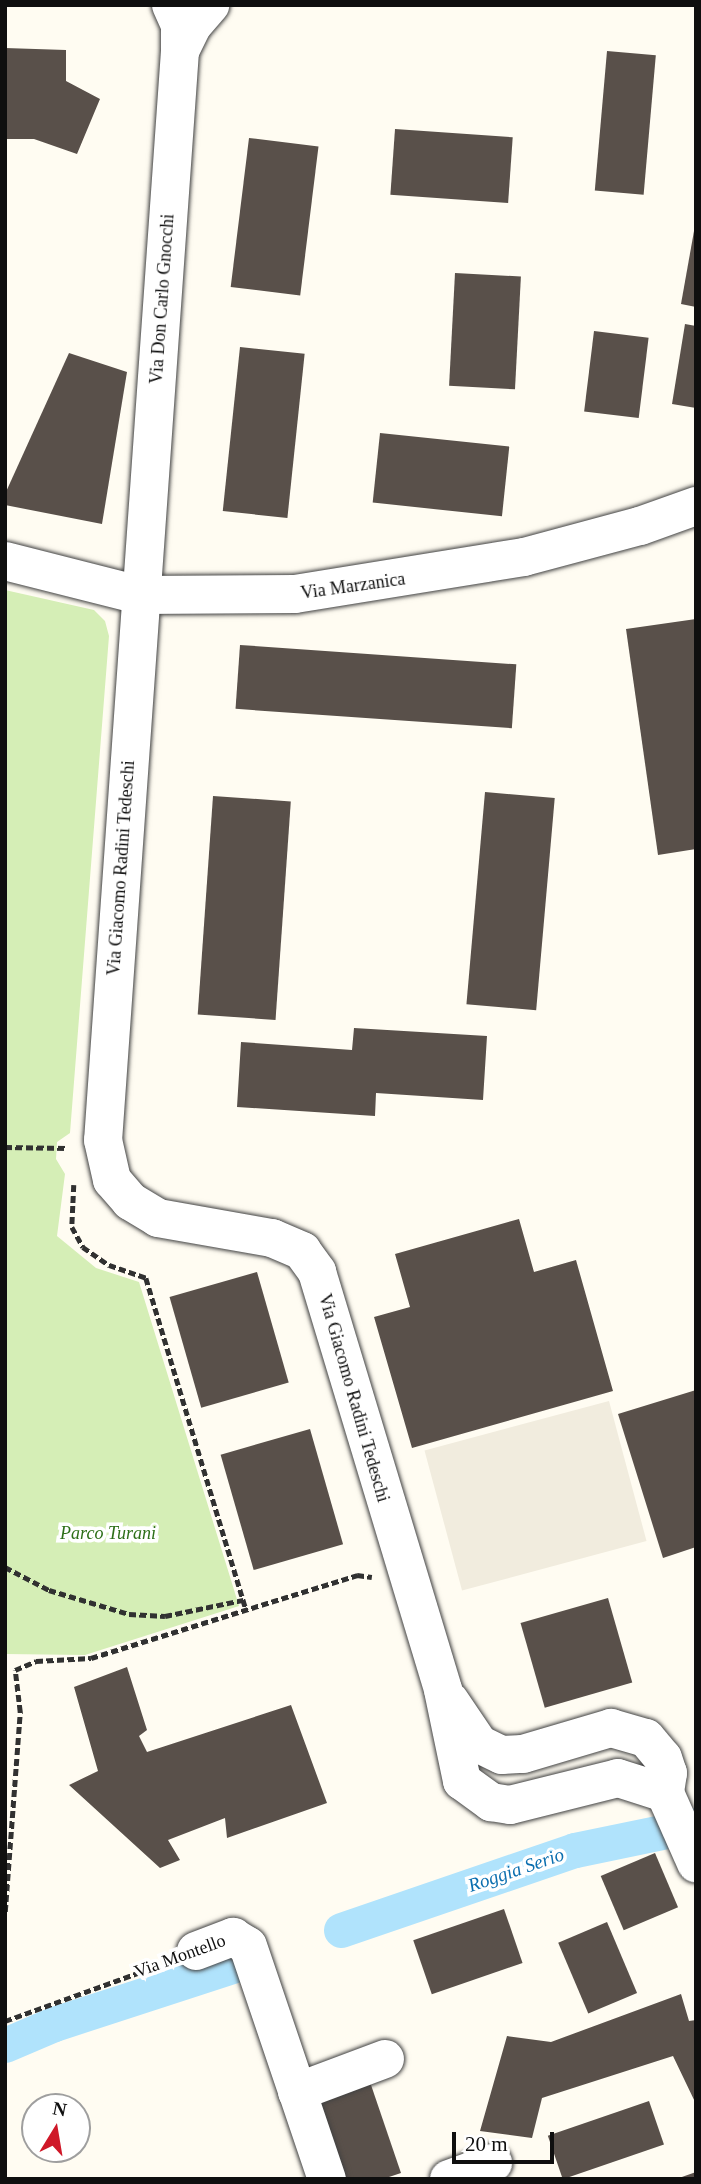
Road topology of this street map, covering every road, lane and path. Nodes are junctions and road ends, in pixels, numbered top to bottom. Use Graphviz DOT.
graph roads {
  1 [pos="171,5"];
  2 [pos="210,5"];
  3 [pos="180,51"];
  4 [pos="696,506"];
  5 [pos="5,561"];
  6 [pos="139,595"];
  7 [pos="103,1140"];
  8 [pos="5,1147"];
  9 [pos="75,1174"];
  10 [pos="5,1567"];
  11 [pos="378,1577"];
  12 [pos="243,1600"];
  13 [pos="246,1610"];
  14 [pos="443,1690"];
  15 [pos="671,1806"];
  16 [pos="696,1863"];
  17 [pos="5,1912"];
  18 [pos="196,1951"];
  19 [pos="5,2021"];
  20 [pos="385,2059"];
  21 [pos="297,2092"];
  22 [pos="493,2163"];
  23 [pos="327,2179"];
  24 [pos="449,2179"];
  1 -- 3 [label="street, Via Don Carlo Gnocchi"];
  2 -- 3 [label="street"];
  3 -- 6 [label="street, Via Don Carlo Gnocchi"];
  4 -- 6 [label="street, Via Marzanica"];
  5 -- 6 [label="street, Via Marzanica"];
  6 -- 7 [label="street, Via Giacomo Radini Tedeschi"];
  7 -- 8 [label="path"];
  7 -- 14 [label="street, Via Giacomo Radini Tedeschi"];
  9 -- 12 [label="path"];
  10 -- 12 [label="path"];
  11 -- 13 [label="path"];
  12 -- 13 [label="path"];
  13 -- 17 [label="path"];
  14 -- 15 [label="street, Via Giacomo Radini Tedeschi"];
  14 -- 15 [label="street, Via Giacomo Radini Tedeschi"];
  15 -- 16 [label="street"];
  18 -- 19 [label="path, Via Montello"];
  18 -- 21 [label="street, Via Montello"];
  20 -- 21 [label="street"];
  21 -- 23 [label="street, Via Montello"];
  22 -- 24 [label="street"];
}
